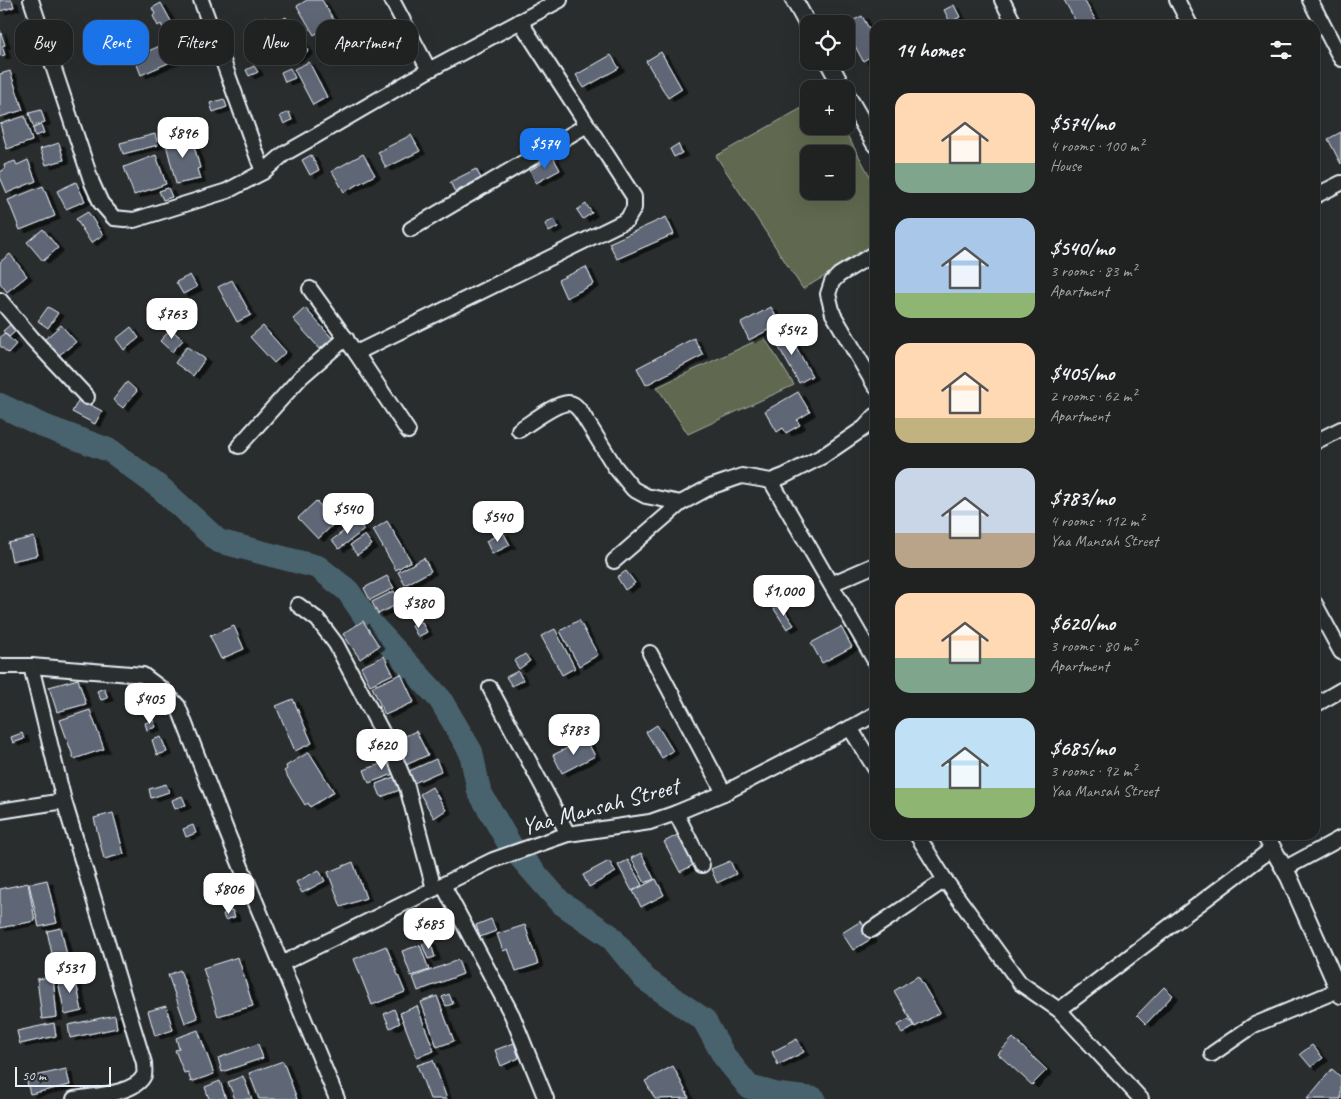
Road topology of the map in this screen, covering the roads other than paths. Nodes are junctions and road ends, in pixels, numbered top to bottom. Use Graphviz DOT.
graph roads {
  1 [pos="32,0"];
  2 [pos="201,0"];
  3 [pos="392,0"];
  4 [pos="560,0"];
  5 [pos="794,0"];
  6 [pos="1002,0"];
  7 [pos="1177,0"];
  8 [pos="1310,0"];
  9 [pos="802,15"];
  10 [pos="1012,20"];
  11 [pos="1187,20"];
  12 [pos="520,21"];
  13 [pos="1341,59"];
  14 [pos="429,70"];
  15 [pos="855,110"];
  16 [pos="587,125"];
  17 [pos="870,135"];
  18 [pos="262,172"];
  19 [pos="1341,183"];
  20 [pos="1320,194"];
  21 [pos="411,229"];
  22 [pos="870,256"];
  23 [pos="310,289"];
  24 [pos="0,300"];
  25 [pos="346,338"];
  26 [pos="356,354"];
  27 [pos="870,377"];
  28 [pos="87,396"];
  29 [pos="870,421"];
  30 [pos="1341,429"];
  31 [pos="520,430"];
  32 [pos="408,431"];
  33 [pos="1320,440"];
  34 [pos="239,446"];
  35 [pos="771,481"];
  36 [pos="681,503"];
  37 [pos="614,561"];
  38 [pos="870,567"];
  39 [pos="831,584"];
  40 [pos="298,605"];
  41 [pos="1320,613"];
  42 [pos="870,652"];
  43 [pos="1341,652"];
  44 [pos="650,653"];
  45 [pos="0,666"];
  46 [pos="31,666"];
  47 [pos="490,688"];
  48 [pos="1341,690"];
  49 [pos="1320,702"];
  50 [pos="870,717"];
  51 [pos="850,728"];
  52 [pos="870,760"];
  53 [pos="724,793"];
  54 [pos="64,802"];
  55 [pos="0,811"];
  56 [pos="676,813"];
  57 [pos="568,834"];
  58 [pos="1341,838"];
  59 [pos="920,840"];
  60 [pos="1269,841"];
  61 [pos="702,865"];
  62 [pos="1284,869"];
  63 [pos="945,880"];
  64 [pos="439,887"];
  65 [pos="871,930"];
  66 [pos="281,964"];
  67 [pos="1340,991"];
  68 [pos="1059,1010"];
  69 [pos="1212,1054"];
  70 [pos="74,1099"];
  71 [pos="336,1099"];
  72 [pos="546,1099"];
  73 [pos="1141,1099"];
  1 -- 18 [label="street"];
  2 -- 18 [label="street"];
  3 -- 14 [label="street"];
  4 -- 12 [label="street"];
  5 -- 9 [label="street"];
  6 -- 10 [label="street"];
  7 -- 11 [label="street"];
  8 -- 13 [label="street"];
  12 -- 14 [label="street"];
  12 -- 16 [label="street"];
  14 -- 18 [label="street"];
  15 -- 17 [label="street"];
  16 -- 21 [label="street"];
  16 -- 26 [label="street"];
  19 -- 20 [label="street"];
  22 -- 27 [label="street"];
  23 -- 25 [label="street"];
  24 -- 28 [label="street"];
  25 -- 26 [label="street"];
  25 -- 34 [label="street"];
  26 -- 32 [label="street"];
  29 -- 35 [label="street"];
  30 -- 33 [label="street"];
  31 -- 36 [label="street"];
  35 -- 36 [label="street"];
  35 -- 39 [label="street"];
  36 -- 37 [label="street"];
  38 -- 39 [label="street"];
  39 -- 42 [label="street"];
  40 -- 64 [label="street"];
  41 -- 43 [label="street"];
  44 -- 53 [label="street"];
  45 -- 46 [label="street"];
  46 -- 54 [label="street"];
  46 -- 66 [label="street"];
  47 -- 57 [label="street"];
  48 -- 49 [label="street"];
  50 -- 51 [label="street, Yaa Mansah Street"];
  51 -- 52 [label="street"];
  51 -- 53 [label="street, Yaa Mansah Street"];
  53 -- 56 [label="street, Yaa Mansah Street"];
  54 -- 55 [label="street"];
  54 -- 70 [label="street"];
  56 -- 57 [label="street, Yaa Mansah Street"];
  56 -- 61 [label="street"];
  57 -- 64 [label="street, Yaa Mansah Street"];
  58 -- 62 [label="street"];
  59 -- 63 [label="street"];
  60 -- 62 [label="street"];
  60 -- 68 [label="street"];
  62 -- 67 [label="street"];
  63 -- 65 [label="street"];
  63 -- 68 [label="street"];
  64 -- 66 [label="street, Yaa Mansah Street"];
  64 -- 72 [label="street"];
  66 -- 71 [label="street"];
  67 -- 69 [label="street"];
  68 -- 73 [label="street"];
}
